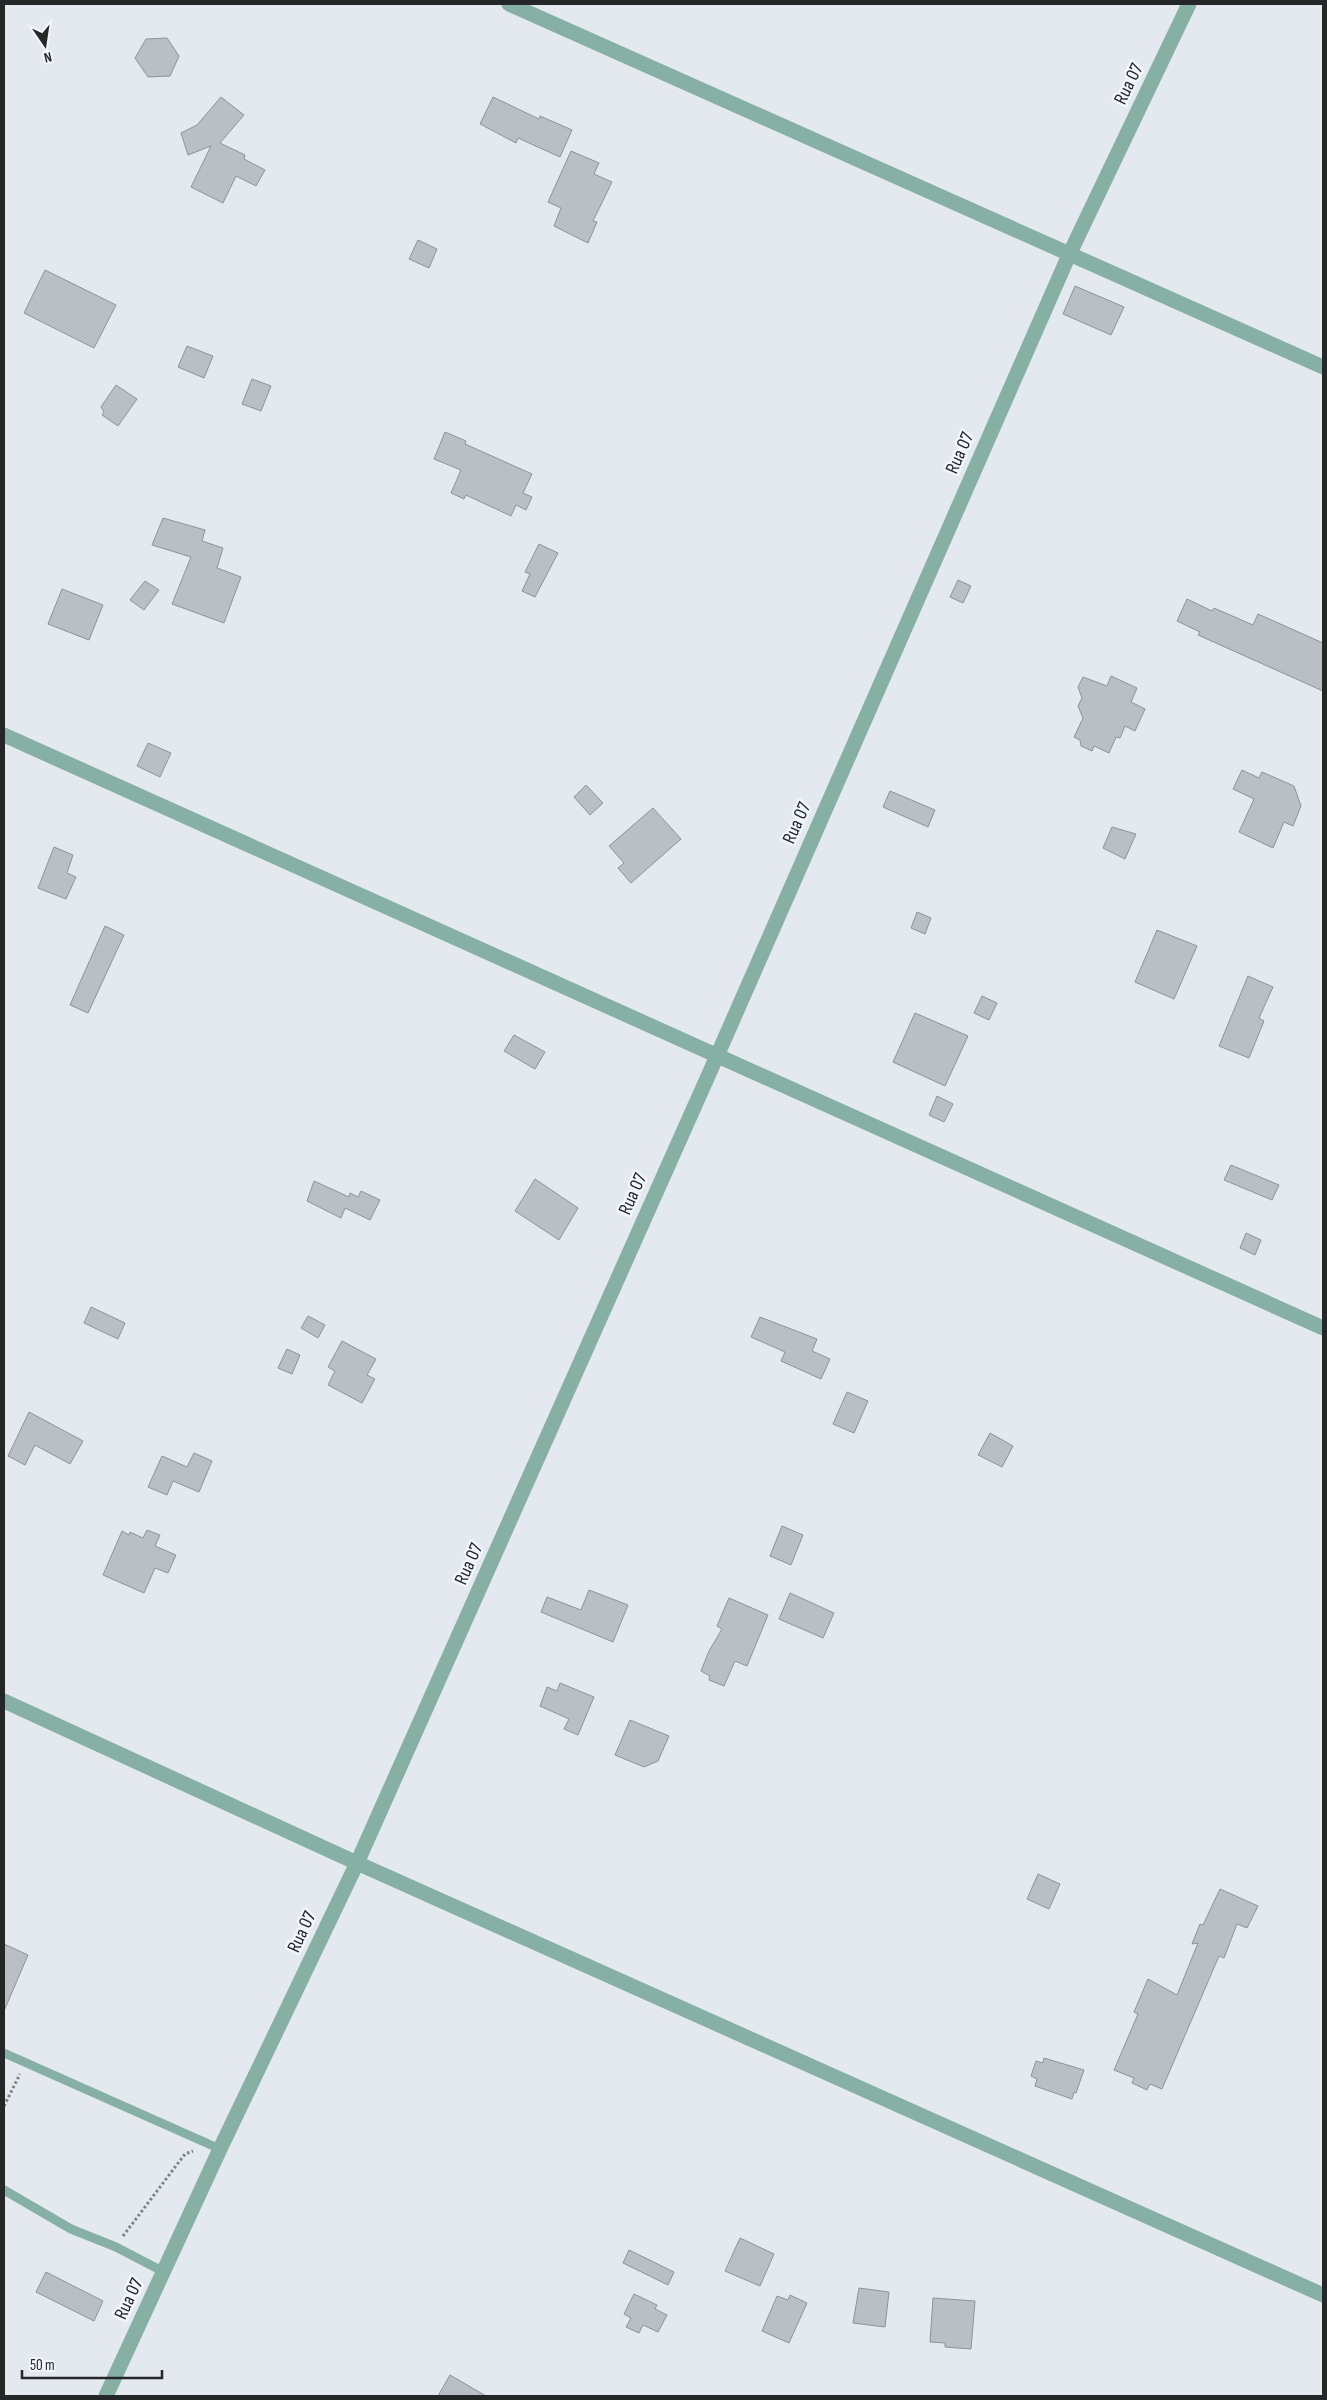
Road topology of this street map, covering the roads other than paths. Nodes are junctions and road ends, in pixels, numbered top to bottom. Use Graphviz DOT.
graph roads {
  1 [pos="510,4"];
  2 [pos="1189,4"];
  3 [pos="1069,255"];
  4 [pos="1323,367"];
  5 [pos="4,735"];
  6 [pos="717,1056"];
  7 [pos="1323,1328"];
  8 [pos="4,1701"];
  9 [pos="357,1863"];
  10 [pos="4,2053"];
  11 [pos="219,2152"];
  12 [pos="4,2190"];
  13 [pos="164,2272"];
  14 [pos="1323,2295"];
  15 [pos="106,2396"];
  1 -- 3 [label="street"];
  2 -- 3 [label="street, Rua 07"];
  3 -- 4 [label="street"];
  3 -- 6 [label="street, Rua 07"];
  5 -- 6 [label="street"];
  6 -- 7 [label="street"];
  6 -- 9 [label="street, Rua 07"];
  8 -- 9 [label="street"];
  9 -- 11 [label="street, Rua 07"];
  9 -- 14 [label="street"];
  10 -- 11 [label="lane"];
  11 -- 13 [label="street, Rua 07"];
  12 -- 13 [label="lane"];
  13 -- 15 [label="street, Rua 07"];
}
